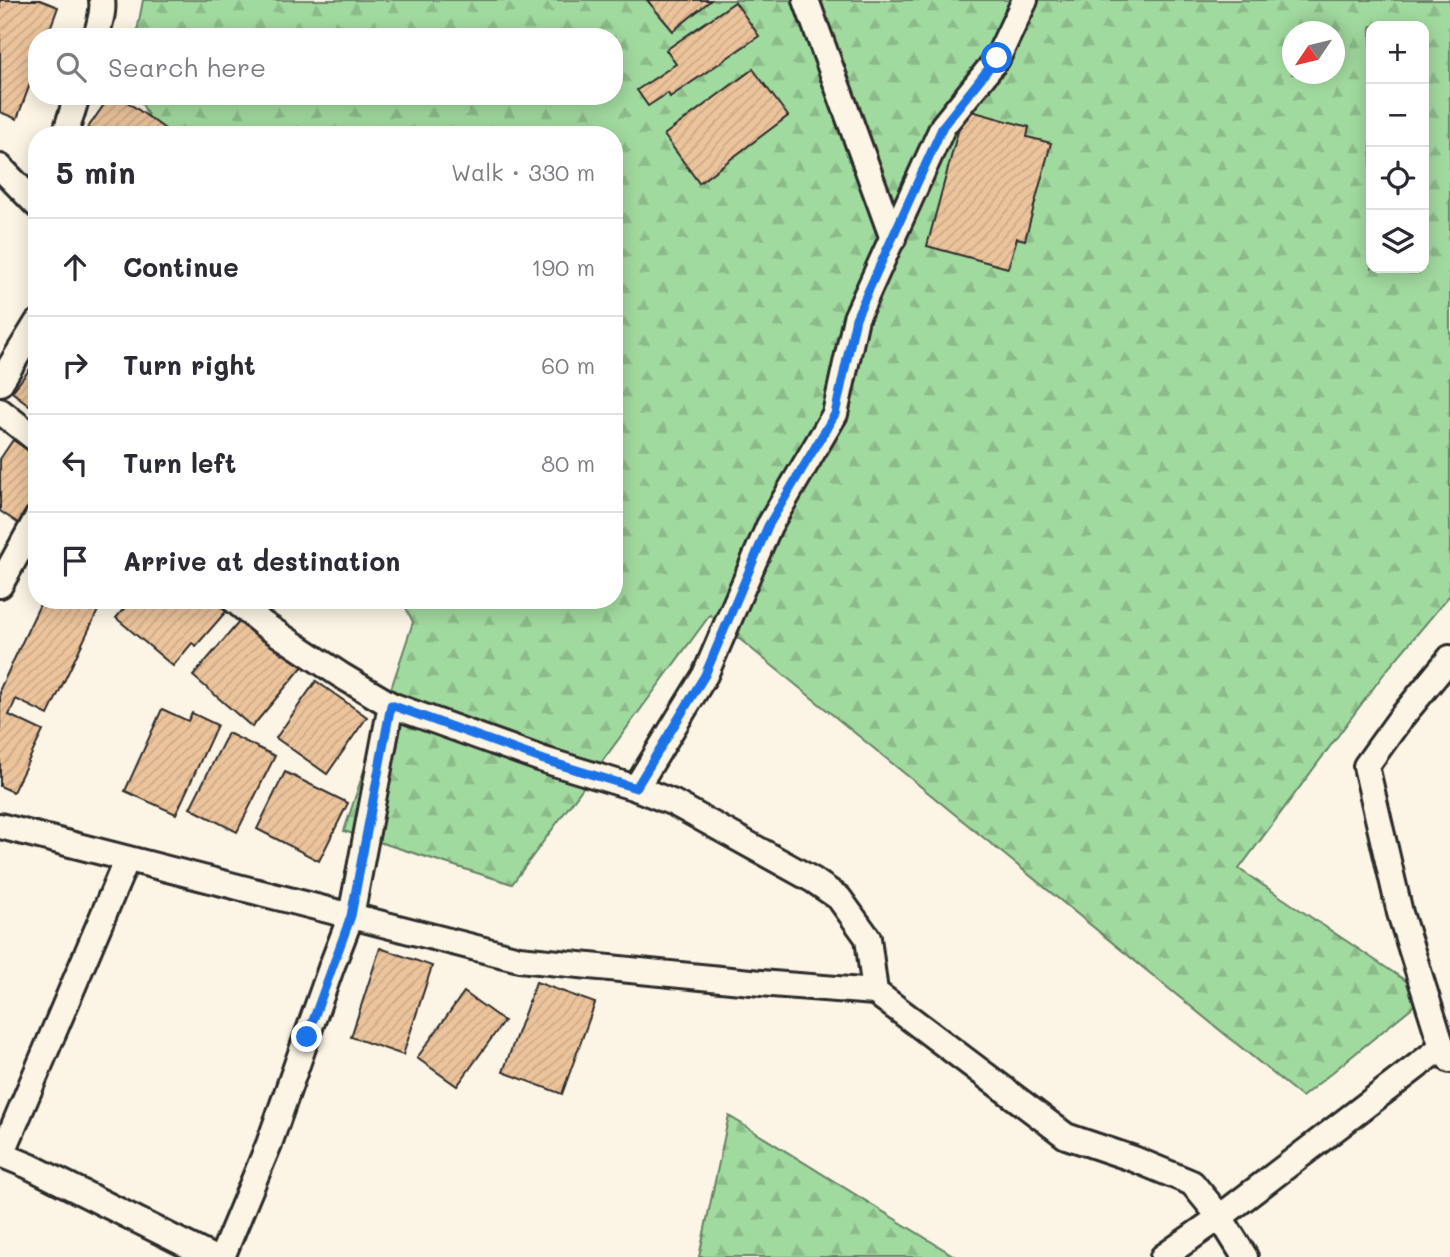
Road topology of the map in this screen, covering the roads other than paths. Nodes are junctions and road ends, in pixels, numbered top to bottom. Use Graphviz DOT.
graph roads {
  1 [pos="102,0"];
  2 [pos="806,0"];
  3 [pos="1025,0"];
  4 [pos="98,28"];
  5 [pos="74,105"];
  6 [pos="68,126"];
  7 [pos="0,167"];
  8 [pos="28,196"];
  9 [pos="893,239"];
  10 [pos="28,338"];
  11 [pos="0,383"];
  12 [pos="0,411"];
  13 [pos="28,433"];
  14 [pos="28,534"];
  15 [pos="0,585"];
  16 [pos="245,609"];
  17 [pos="1450,658"];
  18 [pos="391,705"];
  19 [pos="636,788"];
  20 [pos="0,826"];
  21 [pos="127,859"];
  22 [pos="351,916"];
  23 [pos="875,992"];
  24 [pos="1446,1053"];
  25 [pos="1,1154"];
  26 [pos="1220,1217"];
  27 [pos="211,1257"];
  28 [pos="222,1257"];
  29 [pos="1163,1257"];
  30 [pos="1245,1257"];
  1 -- 4 [label="street"];
  2 -- 9 [label="street"];
  3 -- 9 [label="street"];
  5 -- 6 [label="street"];
  7 -- 8 [label="street"];
  9 -- 19 [label="street"];
  10 -- 11 [label="street"];
  12 -- 13 [label="street"];
  14 -- 15 [label="street"];
  16 -- 18 [label="street"];
  17 -- 24 [label="street"];
  18 -- 19 [label="street"];
  18 -- 22 [label="street"];
  19 -- 23 [label="street"];
  20 -- 21 [label="street"];
  21 -- 22 [label="street"];
  21 -- 25 [label="street"];
  22 -- 23 [label="street"];
  22 -- 28 [label="street"];
  23 -- 26 [label="street"];
  24 -- 26 [label="street"];
  25 -- 27 [label="street"];
  26 -- 29 [label="street"];
  26 -- 30 [label="street"];
}
